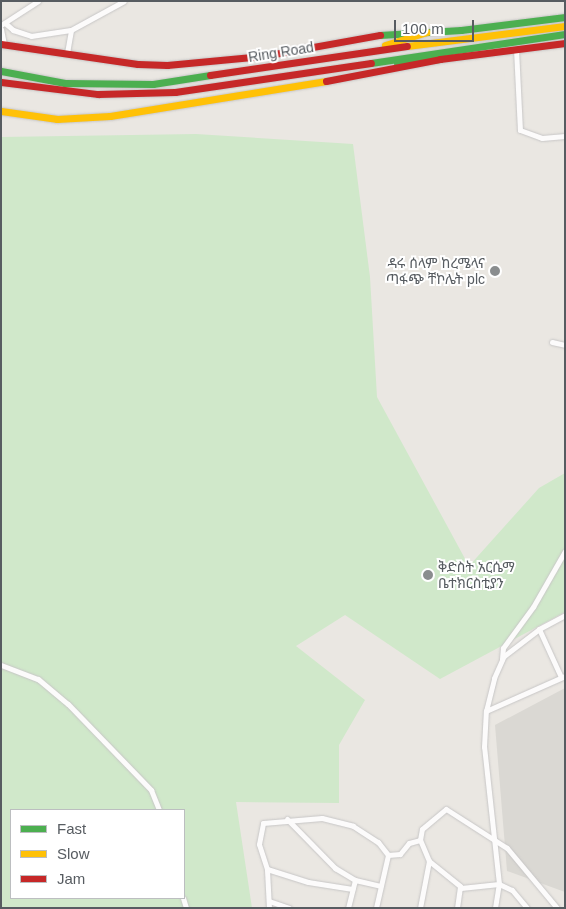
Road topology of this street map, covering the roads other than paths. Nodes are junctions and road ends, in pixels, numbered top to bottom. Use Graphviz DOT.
graph roads {
  1 [pos="38,1"];
  2 [pos="122,2"];
  3 [pos="565,17"];
  4 [pos="3,24"];
  5 [pos="565,26"];
  6 [pos="1,30"];
  7 [pos="71,30"];
  8 [pos="427,32"];
  9 [pos="565,34"];
  10 [pos="565,43"];
  11 [pos="3,44"];
  12 [pos="516,49"];
  13 [pos="368,51"];
  14 [pos="67,53"];
  15 [pos="440,59"];
  16 [pos="367,61"];
  17 [pos="1,70"];
  18 [pos="1,82"];
  19 [pos="1,111"];
  20 [pos="565,136"];
  21 [pos="552,342"];
  22 [pos="565,345"];
  23 [pos="565,551"];
  24 [pos="565,615"];
  25 [pos="539,629"];
  26 [pos="502,659"];
  27 [pos="1,665"];
  28 [pos="563,677"];
  29 [pos="486,711"];
  30 [pos="159,809"];
  31 [pos="287,819"];
  32 [pos="420,840"];
  33 [pos="494,841"];
  34 [pos="388,854"];
  35 [pos="429,861"];
  36 [pos="267,869"];
  37 [pos="355,880"];
  38 [pos="499,884"];
  39 [pos="380,886"];
  40 [pos="461,888"];
  41 [pos="352,890"];
  42 [pos="269,905"];
  43 [pos="289,908"];
  44 [pos="348,908"];
  45 [pos="376,908"];
  46 [pos="420,908"];
  47 [pos="457,908"];
  48 [pos="495,908"];
  49 [pos="527,908"];
  50 [pos="557,908"];
  1 -- 4 [label="street"];
  2 -- 7 [label="street"];
  3 -- 8 [label="main road"];
  4 -- 7 [label="street"];
  5 -- 13 [label="main road, Ring Road"];
  6 -- 11 [label="street"];
  7 -- 14 [label="street"];
  8 -- 13 [label="main road"];
  8 -- 14 [label="main road"];
  9 -- 16 [label="main road, Ring Road"];
  10 -- 12 [label="main road"];
  11 -- 14 [label="main road"];
  12 -- 15 [label="main road"];
  12 -- 20 [label="street"];
  13 -- 17 [label="main road, Ring Road"];
  15 -- 16 [label="main road"];
  15 -- 19 [label="main road"];
  16 -- 18 [label="main road, Ring Road"];
  21 -- 22 [label="street"];
  23 -- 26 [label="street"];
  24 -- 25 [label="street"];
  25 -- 26 [label="street"];
  25 -- 28 [label="street"];
  26 -- 29 [label="street"];
  27 -- 30 [label="street"];
  28 -- 29 [label="street"];
  29 -- 33 [label="street"];
  31 -- 34 [label="street"];
  31 -- 36 [label="street"];
  31 -- 37 [label="street"];
  32 -- 33 [label="street"];
  32 -- 34 [label="street"];
  32 -- 35 [label="street"];
  33 -- 38 [label="street"];
  33 -- 50 [label="street"];
  34 -- 39 [label="street"];
  35 -- 40 [label="street"];
  35 -- 46 [label="street"];
  36 -- 41 [label="street"];
  36 -- 42 [label="street"];
  37 -- 39 [label="street"];
  37 -- 41 [label="street"];
  38 -- 40 [label="street"];
  38 -- 48 [label="street"];
  38 -- 49 [label="street"];
  39 -- 45 [label="street"];
  40 -- 47 [label="street"];
  41 -- 44 [label="street"];
  42 -- 43 [label="street"];
}
